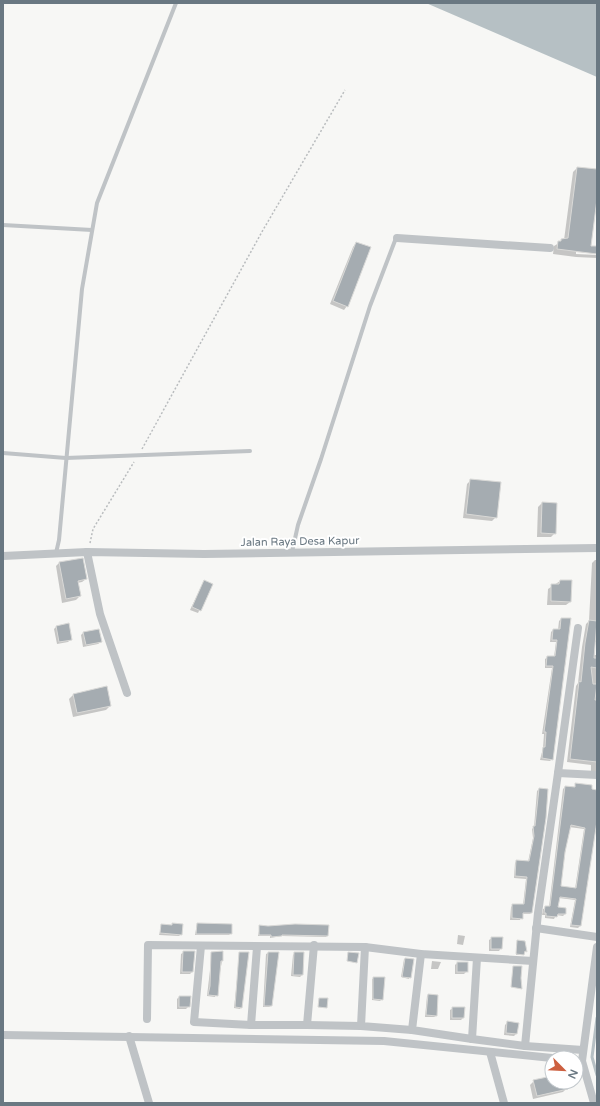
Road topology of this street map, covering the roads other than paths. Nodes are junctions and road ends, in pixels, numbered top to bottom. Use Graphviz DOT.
graph roads {
  1 [pos="176,3"];
  2 [pos="3,225"];
  3 [pos="92,230"];
  4 [pos="396,238"];
  5 [pos="550,248"];
  6 [pos="250,451"];
  7 [pos="3,453"];
  8 [pos="66,458"];
  9 [pos="597,548"];
  10 [pos="87,552"];
  11 [pos="292,552"];
  12 [pos="56,553"];
  13 [pos="3,556"];
  14 [pos="578,628"];
  15 [pos="127,693"];
  16 [pos="558,773"];
  17 [pos="597,775"];
  18 [pos="536,928"];
  19 [pos="597,937"];
  20 [pos="314,945"];
  21 [pos="200,946"];
  22 [pos="597,946"];
  23 [pos="257,947"];
  24 [pos="365,947"];
  25 [pos="421,954"];
  26 [pos="477,958"];
  27 [pos="533,961"];
  28 [pos="147,1019"];
  29 [pos="251,1025"];
  30 [pos="307,1026"];
  31 [pos="361,1026"];
  32 [pos="412,1030"];
  33 [pos="3,1035"];
  34 [pos="130,1036"];
  35 [pos="472,1039"];
  36 [pos="524,1046"];
  37 [pos="583,1050"];
  38 [pos="490,1052"];
  39 [pos="544,1057"];
  40 [pos="584,1075"];
  41 [pos="149,1103"];
  42 [pos="504,1103"];
  43 [pos="594,1103"];
  1 -- 3 [label="lane"];
  2 -- 3 [label="lane"];
  3 -- 8 [label="lane"];
  4 -- 5 [label="street"];
  4 -- 11 [label="lane"];
  6 -- 8 [label="lane"];
  7 -- 8 [label="lane"];
  8 -- 12 [label="lane"];
  9 -- 11 [label="street, Jalan Raya Desa Kapur"];
  10 -- 11 [label="street, Jalan Raya Desa Kapur"];
  10 -- 12 [label="street, Jalan Raya Desa Kapur"];
  10 -- 15 [label="street"];
  12 -- 13 [label="street, Jalan Raya Desa Kapur"];
  14 -- 16 [label="street"];
  16 -- 17 [label="street"];
  16 -- 18 [label="street"];
  18 -- 19 [label="street"];
  18 -- 27 [label="street"];
  20 -- 23 [label="street"];
  20 -- 24 [label="street"];
  20 -- 30 [label="street"];
  21 -- 23 [label="street"];
  21 -- 28 [label="street"];
  21 -- 29 [label="street"];
  22 -- 37 [label="street"];
  23 -- 29 [label="street"];
  24 -- 25 [label="street"];
  24 -- 31 [label="street"];
  25 -- 26 [label="street"];
  25 -- 32 [label="street"];
  26 -- 27 [label="street"];
  26 -- 35 [label="street"];
  27 -- 36 [label="street"];
  29 -- 30 [label="street"];
  30 -- 31 [label="street"];
  31 -- 32 [label="street"];
  32 -- 35 [label="street"];
  33 -- 34 [label="street"];
  34 -- 38 [label="street"];
  34 -- 41 [label="street"];
  35 -- 36 [label="street"];
  36 -- 37 [label="street"];
  38 -- 39 [label="street"];
  38 -- 42 [label="street"];
  40 -- 43 [label="street"];
}
